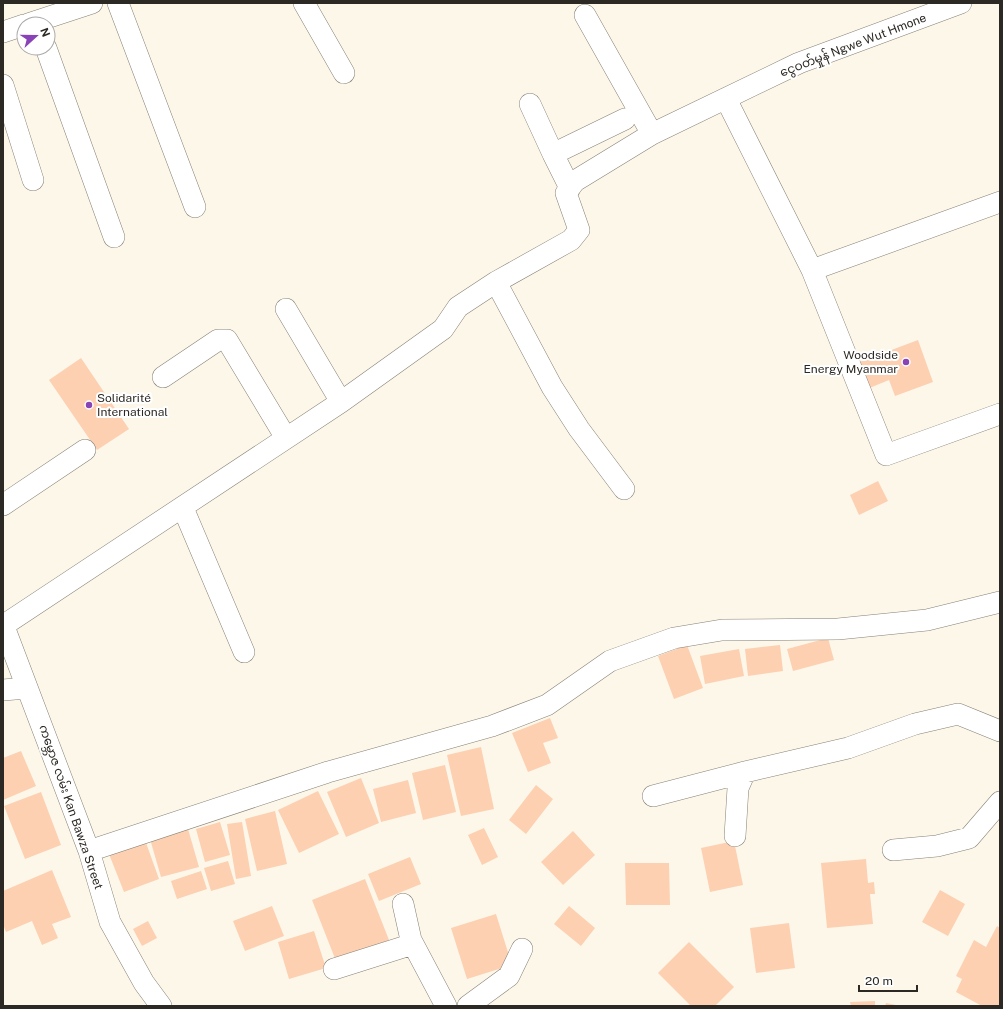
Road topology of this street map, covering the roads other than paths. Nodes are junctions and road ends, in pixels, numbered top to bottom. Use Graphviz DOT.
graph roads {
  1 [pos="92,3"];
  2 [pos="118,3"];
  3 [pos="304,3"];
  4 [pos="961,3"];
  5 [pos="585,15"];
  6 [pos="55,16"];
  7 [pos="16,28"];
  8 [pos="3,32"];
  9 [pos="49,56"];
  10 [pos="344,73"];
  11 [pos="3,85"];
  12 [pos="726,99"];
  13 [pos="530,104"];
  14 [pos="625,119"];
  15 [pos="652,134"];
  16 [pos="553,154"];
  17 [pos="33,180"];
  18 [pos="570,188"];
  19 [pos="1000,202"];
  20 [pos="195,207"];
  21 [pos="114,238"];
  22 [pos="812,270"];
  23 [pos="496,282"];
  24 [pos="286,309"];
  25 [pos="163,377"];
  26 [pos="341,402"];
  27 [pos="1000,414"];
  28 [pos="286,438"];
  29 [pos="85,450"];
  30 [pos="624,489"];
  31 [pos="3,505"];
  32 [pos="183,508"];
  33 [pos="1000,602"];
  34 [pos="3,624"];
  35 [pos="244,652"];
  36 [pos="27,688"];
  37 [pos="3,690"];
  38 [pos="1000,731"];
  39 [pos="745,772"];
  40 [pos="653,796"];
  41 [pos="1000,802"];
  42 [pos="736,836"];
  43 [pos="893,850"];
  44 [pos="89,851"];
  45 [pos="403,904"];
  46 [pos="413,944"];
  47 [pos="522,949"];
  48 [pos="334,969"];
  49 [pos="161,1006"];
  50 [pos="446,1006"];
  51 [pos="468,1006"];
  1 -- 6 [label="street"];
  2 -- 20 [label="street"];
  3 -- 10 [label="street"];
  4 -- 12 [label="street, ငွေဝတ်မှုန် Ngwe Wut Hmone"];
  5 -- 15 [label="street"];
  7 -- 8 [label="street"];
  9 -- 21 [label="street"];
  11 -- 17 [label="street"];
  12 -- 15 [label="street, ငွေဝတ်မှုန် Ngwe Wut Hmone"];
  12 -- 22 [label="street"];
  13 -- 16 [label="street"];
  14 -- 16 [label="street"];
  15 -- 18 [label="street, ငွေဝတ်မှုန် Ngwe Wut Hmone"];
  16 -- 18 [label="street"];
  18 -- 23 [label="street"];
  19 -- 22 [label="street"];
  22 -- 27 [label="street"];
  23 -- 26 [label="street"];
  23 -- 30 [label="street"];
  24 -- 26 [label="street"];
  25 -- 28 [label="street"];
  26 -- 28 [label="street"];
  28 -- 32 [label="street"];
  29 -- 31 [label="street"];
  32 -- 34 [label="street"];
  32 -- 35 [label="street"];
  33 -- 44 [label="street"];
  34 -- 36 [label="street, ကမ္ဘောဇ လမ်း Kan Bawza Street"];
  36 -- 37 [label="street"];
  36 -- 44 [label="street, ကမ္ဘောဇ လမ်း Kan Bawza Street"];
  38 -- 39 [label="street"];
  39 -- 40 [label="street"];
  39 -- 42 [label="street"];
  41 -- 43 [label="street"];
  44 -- 49 [label="street, ကမ္ဘောဇ လမ်း Kan Bawza Street"];
  45 -- 46 [label="street"];
  46 -- 48 [label="street"];
  46 -- 50 [label="street"];
  47 -- 51 [label="street"];
}
